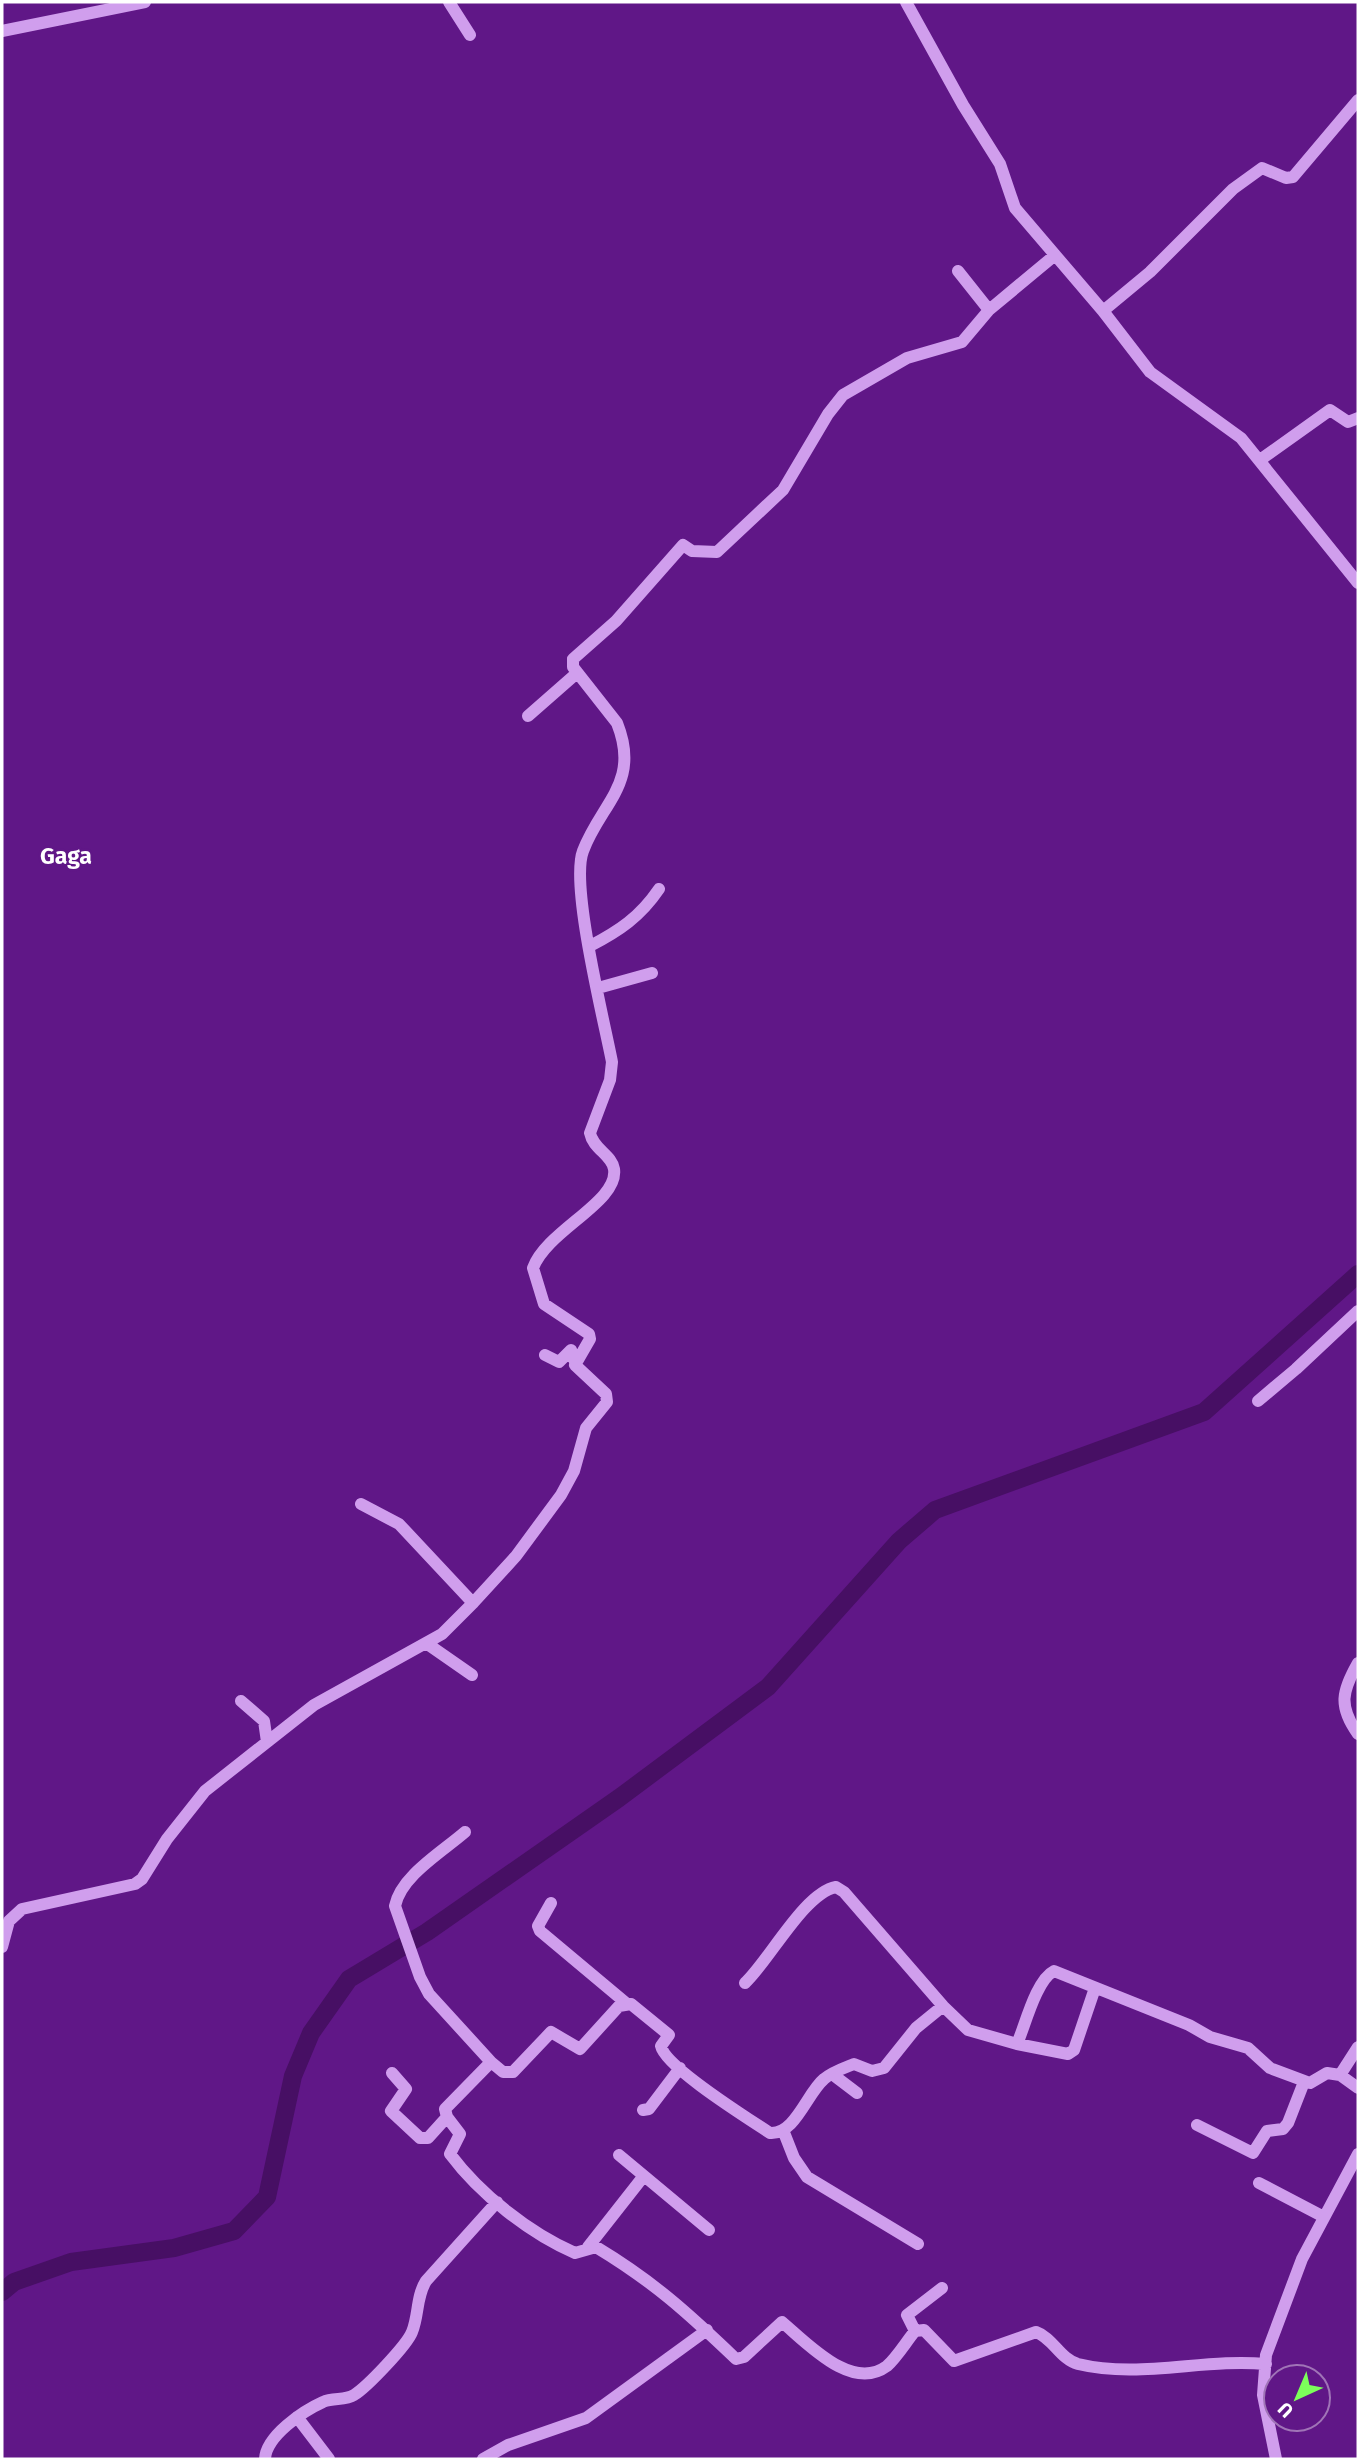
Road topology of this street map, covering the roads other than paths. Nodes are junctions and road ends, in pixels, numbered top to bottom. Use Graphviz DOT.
graph roads {
  1 [pos="145,2"];
  2 [pos="449,2"];
  3 [pos="906,2"];
  4 [pos="2,31"];
  5 [pos="470,35"];
  6 [pos="1358,100"];
  7 [pos="1054,256"];
  8 [pos="958,271"];
  9 [pos="989,310"];
  10 [pos="1103,311"];
  11 [pos="1358,418"];
  12 [pos="1260,460"];
  13 [pos="1358,583"];
  14 [pos="577,673"];
  15 [pos="528,716"];
  16 [pos="659,889"];
  17 [pos="590,946"];
  18 [pos="652,973"];
  19 [pos="598,988"];
  20 [pos="1358,1311"];
  21 [pos="545,1355"];
  22 [pos="575,1362"];
  23 [pos="1258,1401"];
  24 [pos="360,1504"];
  25 [pos="473,1603"];
  26 [pos="426,1643"];
  27 [pos="1358,1663"];
  28 [pos="472,1675"];
  29 [pos="241,1701"];
  30 [pos="1358,1734"];
  31 [pos="267,1742"];
  32 [pos="465,1832"];
  33 [pos="551,1903"];
  34 [pos="2,1947"];
  35 [pos="746,1983"];
  36 [pos="1096,1988"];
  37 [pos="626,2003"];
  38 [pos="943,2006"];
  39 [pos="1017,2044"];
  40 [pos="1358,2047"];
  41 [pos="491,2062"];
  42 [pos="680,2068"];
  43 [pos="392,2073"];
  44 [pos="832,2074"];
  45 [pos="1340,2075"];
  46 [pos="1304,2082"];
  47 [pos="1358,2088"];
  48 [pos="857,2094"];
  49 [pos="643,2110"];
  50 [pos="447,2117"];
  51 [pos="1197,2125"];
  52 [pos="783,2130"];
  53 [pos="619,2154"];
  54 [pos="1358,2154"];
  55 [pos="643,2177"];
  56 [pos="1259,2183"];
  57 [pos="497,2202"];
  58 [pos="1324,2217"];
  59 [pos="709,2230"];
  60 [pos="918,2244"];
  61 [pos="589,2247"];
  62 [pos="942,2288"];
  63 [pos="707,2330"];
  64 [pos="915,2331"];
  65 [pos="1266,2363"];
  66 [pos="1262,2364"];
  67 [pos="297,2417"];
  68 [pos="1271,2433"];
  69 [pos="265,2459"];
  70 [pos="329,2459"];
  71 [pos="483,2459"];
  72 [pos="1276,2459"];
  1 -- 4 [label="street"];
  2 -- 5 [label="street"];
  3 -- 7 [label="street"];
  6 -- 10 [label="street"];
  7 -- 9 [label="street"];
  7 -- 10 [label="street"];
  8 -- 9 [label="street"];
  9 -- 14 [label="street"];
  10 -- 12 [label="street"];
  11 -- 12 [label="street"];
  12 -- 13 [label="street"];
  14 -- 15 [label="street"];
  14 -- 17 [label="street"];
  16 -- 17 [label="street"];
  17 -- 19 [label="street"];
  18 -- 19 [label="street"];
  19 -- 22 [label="street"];
  20 -- 23 [label="street"];
  21 -- 22 [label="street"];
  22 -- 25 [label="street"];
  24 -- 25 [label="street"];
  25 -- 26 [label="street"];
  26 -- 28 [label="street"];
  26 -- 31 [label="street"];
  27 -- 30 [label="street"];
  29 -- 31 [label="street"];
  31 -- 34 [label="street"];
  32 -- 41 [label="street"];
  33 -- 37 [label="street"];
  35 -- 38 [label="street"];
  36 -- 39 [label="street"];
  36 -- 39 [label="street"];
  36 -- 46 [label="street"];
  37 -- 41 [label="street"];
  37 -- 42 [label="street"];
  38 -- 39 [label="street"];
  38 -- 44 [label="street"];
  40 -- 45 [label="street"];
  41 -- 50 [label="street"];
  42 -- 49 [label="street"];
  42 -- 52 [label="street"];
  43 -- 50 [label="street"];
  44 -- 48 [label="street"];
  44 -- 52 [label="street"];
  45 -- 46 [label="street"];
  45 -- 47 [label="street"];
  46 -- 51 [label="street"];
  50 -- 57 [label="street"];
  52 -- 60 [label="street"];
  53 -- 55 [label="street"];
  54 -- 58 [label="street"];
  55 -- 59 [label="street"];
  55 -- 61 [label="street"];
  56 -- 58 [label="street"];
  57 -- 61 [label="street"];
  57 -- 67 [label="street"];
  58 -- 65 [label="street"];
  61 -- 63 [label="street"];
  62 -- 64 [label="street"];
  63 -- 64 [label="street"];
  63 -- 71 [label="street"];
  64 -- 66 [label="street"];
  67 -- 69 [label="street"];
  67 -- 70 [label="street"];
  68 -- 72 [label="street"];
}
